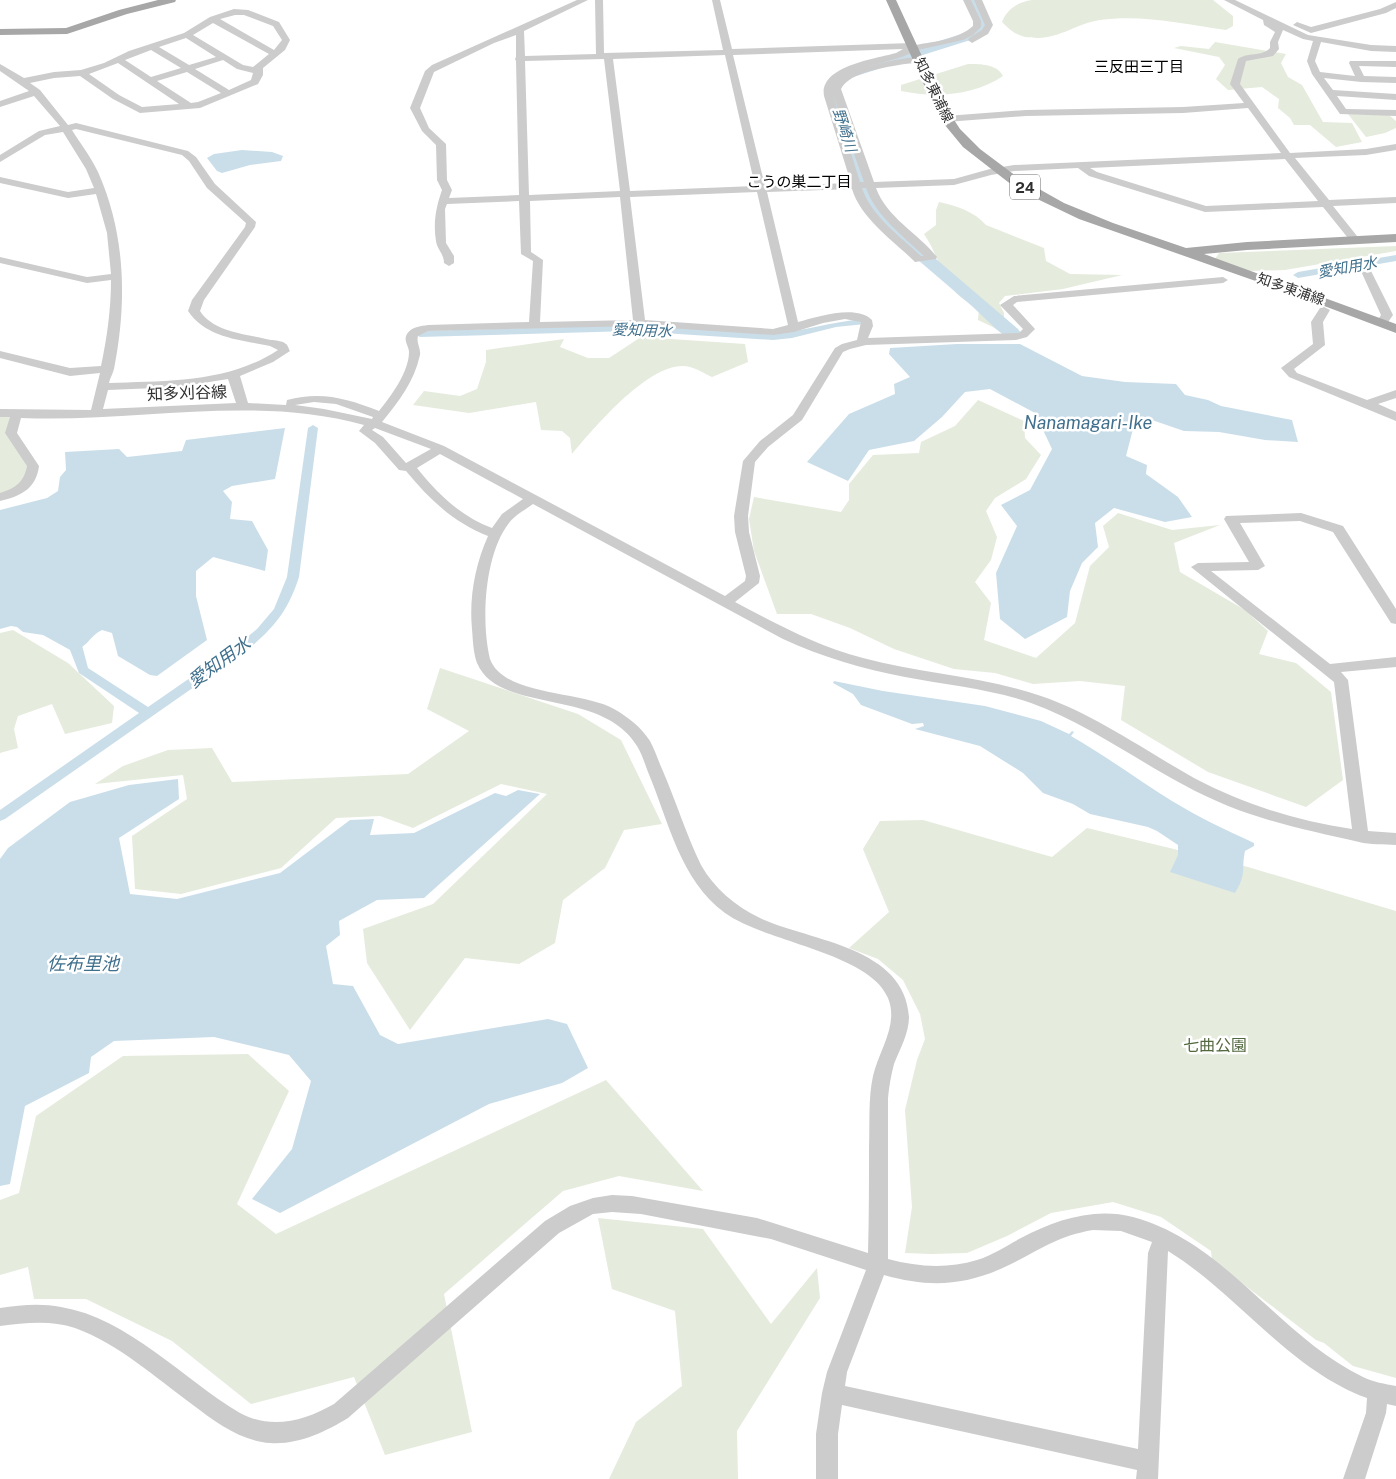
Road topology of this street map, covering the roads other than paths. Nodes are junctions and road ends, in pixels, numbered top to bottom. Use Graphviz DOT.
graph roads {
  1 [pos="171,0"];
  2 [pos="584,0"];
  3 [pos="599,0"];
  4 [pos="716,0"];
  5 [pos="891,0"];
  6 [pos="966,0"];
  7 [pos="977,0"];
  8 [pos="1228,0"];
  9 [pos="1237,0"];
  10 [pos="1396,5"];
  11 [pos="1246,8"];
  12 [pos="213,19"];
  13 [pos="1267,19"];
  14 [pos="520,31"];
  15 [pos="0,32"];
  16 [pos="187,35"];
  17 [pos="1318,39"];
  18 [pos="1396,39"];
  19 [pos="1358,46"];
  20 [pos="153,47"];
  21 [pos="1384,49"];
  22 [pos="1396,49"];
  23 [pos="728,52"];
  24 [pos="916,53"];
  25 [pos="274,54"];
  26 [pos="604,56"];
  27 [pos="224,57"];
  28 [pos="117,59"];
  29 [pos="519,59"];
  30 [pos="1354,63"];
  31 [pos="1396,64"];
  32 [pos="0,67"];
  33 [pos="188,69"];
  34 [pos="258,71"];
  35 [pos="82,73"];
  36 [pos="1317,74"];
  37 [pos="1361,79"];
  38 [pos="1396,80"];
  39 [pos="24,81"];
  40 [pos="148,81"];
  41 [pos="36,92"];
  42 [pos="1330,93"];
  43 [pos="228,94"];
  44 [pos="1396,97"];
  45 [pos="0,104"];
  46 [pos="1251,105"];
  47 [pos="189,106"];
  48 [pos="1396,113"];
  49 [pos="946,118"];
  50 [pos="65,128"];
  51 [pos="1396,147"];
  52 [pos="1287,156"];
  53 [pos="0,159"];
  54 [pos="1080,164"];
  55 [pos="999,170"];
  56 [pos="0,180"];
  57 [pos="861,185"];
  58 [pos="760,189"];
  59 [pos="100,190"];
  60 [pos="625,195"];
  61 [pos="524,198"];
  62 [pos="1396,200"];
  63 [pos="444,201"];
  64 [pos="1326,203"];
  65 [pos="1396,238"];
  66 [pos="1356,241"];
  67 [pos="1186,253"];
  68 [pos="0,260"];
  69 [pos="449,263"];
  70 [pos="1365,269"];
  71 [pos="118,276"];
  72 [pos="1222,280"];
  73 [pos="1324,310"];
  74 [pos="638,323"];
  75 [pos="1382,323"];
  76 [pos="534,326"];
  77 [pos="794,329"];
  78 [pos="1396,329"];
  79 [pos="862,339"];
  80 [pos="0,354"];
  81 [pos="108,369"];
  82 [pos="234,375"];
  83 [pos="103,387"];
  84 [pos="1396,394"];
  85 [pos="1367,404"];
  86 [pos="242,407"];
  87 [pos="0,413"];
  88 [pos="96,414"];
  89 [pos="18,415"];
  90 [pos="1396,417"];
  91 [pos="375,422"];
  92 [pos="440,449"];
  93 [pos="410,466"];
  94 [pos="0,497"];
  95 [pos="532,499"];
  96 [pos="495,534"];
  97 [pos="726,602"];
  98 [pos="1396,620"];
  99 [pos="1396,662"];
  100 [pos="1327,669"];
  101 [pos="1361,837"];
  102 [pos="1396,839"];
  103 [pos="1163,1237"];
  104 [pos="878,1264"];
  105 [pos="0,1317"];
  106 [pos="832,1393"];
  107 [pos="1387,1394"];
  108 [pos="1147,1470"];
  109 [pos="827,1479"];
  110 [pos="1354,1479"];
  1 -- 15 [label="main road"];
  2 -- 14 [label="street"];
  3 -- 26 [label="street"];
  4 -- 23 [label="street"];
  5 -- 24 [label="main road, 知多東浦線 / 24"];
  6 -- 24 [label="street"];
  7 -- 24 [label="street"];
  8 -- 11 [label="street"];
  9 -- 11 [label="street"];
  10 -- 11 [label="street"];
  11 -- 13 [label="street"];
  12 -- 16 [label="street"];
  12 -- 25 [label="street"];
  12 -- 25 [label="street"];
  13 -- 17 [label="street"];
  13 -- 46 [label="street"];
  14 -- 29 [label="street"];
  14 -- 63 [label="street"];
  16 -- 20 [label="street"];
  16 -- 27 [label="street"];
  17 -- 19 [label="street"];
  17 -- 36 [label="street"];
  18 -- 21 [label="street"];
  19 -- 21 [label="street"];
  19 -- 30 [label="street"];
  20 -- 28 [label="street"];
  20 -- 33 [label="street"];
  21 -- 22 [label="street"];
  23 -- 24 [label="street"];
  23 -- 26 [label="street"];
  23 -- 58 [label="street"];
  24 -- 49 [label="main road, 知多東浦線 / 24"];
  24 -- 57 [label="street"];
  25 -- 34 [label="street"];
  26 -- 29 [label="street"];
  26 -- 60 [label="street"];
  27 -- 33 [label="street"];
  27 -- 34 [label="street"];
  28 -- 35 [label="street"];
  28 -- 40 [label="street"];
  29 -- 61 [label="street"];
  30 -- 31 [label="street"];
  30 -- 37 [label="street"];
  32 -- 39 [label="street"];
  33 -- 40 [label="street"];
  33 -- 43 [label="street"];
  34 -- 43 [label="street"];
  35 -- 39 [label="street"];
  35 -- 47 [label="street"];
  36 -- 37 [label="street"];
  36 -- 42 [label="street"];
  37 -- 38 [label="street"];
  39 -- 41 [label="street"];
  40 -- 47 [label="street"];
  41 -- 45 [label="street"];
  41 -- 50 [label="street"];
  42 -- 44 [label="street"];
  42 -- 48 [label="street"];
  43 -- 47 [label="street"];
  46 -- 49 [label="street"];
  46 -- 52 [label="street"];
  49 -- 55 [label="main road, 知多東浦線 / 24"];
  50 -- 53 [label="street"];
  50 -- 59 [label="street"];
  50 -- 82 [label="street"];
  51 -- 52 [label="street"];
  52 -- 54 [label="street"];
  52 -- 64 [label="street"];
  54 -- 55 [label="street"];
  54 -- 64 [label="street"];
  55 -- 57 [label="street"];
  55 -- 67 [label="main road, 知多東浦線 / 24"];
  56 -- 59 [label="street"];
  57 -- 57 [label="street"];
  57 -- 58 [label="street"];
  58 -- 60 [label="street"];
  58 -- 77 [label="street"];
  59 -- 71 [label="street"];
  60 -- 61 [label="street"];
  60 -- 74 [label="street"];
  61 -- 63 [label="street"];
  61 -- 76 [label="street"];
  62 -- 64 [label="street"];
  63 -- 69 [label="street"];
  64 -- 66 [label="street"];
  65 -- 66 [label="main road, 知多東浦線 / 24"];
  66 -- 67 [label="main road, 知多東浦線 / 24"];
  67 -- 75 [label="main road, 知多東浦線 / 24"];
  68 -- 71 [label="street"];
  70 -- 75 [label="street"];
  71 -- 81 [label="street"];
  72 -- 97 [label="street"];
  73 -- 85 [label="street"];
  74 -- 76 [label="street"];
  74 -- 77 [label="street"];
  75 -- 78 [label="main road, 知多東浦線 / 24"];
  76 -- 91 [label="street"];
  77 -- 79 [label="street"];
  80 -- 81 [label="street"];
  81 -- 83 [label="street"];
  82 -- 83 [label="street"];
  82 -- 86 [label="street"];
  83 -- 88 [label="street"];
  84 -- 85 [label="street"];
  85 -- 90 [label="street"];
  86 -- 88 [label="street, 知多刈谷線"];
  86 -- 91 [label="street, 知多刈谷線"];
  87 -- 89 [label="street, 知多刈谷線"];
  88 -- 89 [label="street, 知多刈谷線"];
  89 -- 94 [label="street"];
  91 -- 92 [label="street, 知多刈谷線"];
  91 -- 93 [label="street"];
  92 -- 93 [label="street"];
  92 -- 95 [label="street, 知多刈谷線"];
  93 -- 96 [label="street"];
  95 -- 96 [label="street"];
  95 -- 97 [label="street, 知多刈谷線"];
  96 -- 104 [label="street"];
  97 -- 101 [label="street, 知多刈谷線"];
  98 -- 100 [label="street"];
  99 -- 100 [label="street"];
  100 -- 101 [label="street"];
  101 -- 102 [label="street, 知多刈谷線"];
  103 -- 104 [label="street"];
  103 -- 107 [label="street"];
  103 -- 108 [label="street"];
  104 -- 105 [label="street"];
  104 -- 106 [label="street"];
  106 -- 108 [label="street"];
  106 -- 109 [label="street"];
  107 -- 110 [label="street"];
}
